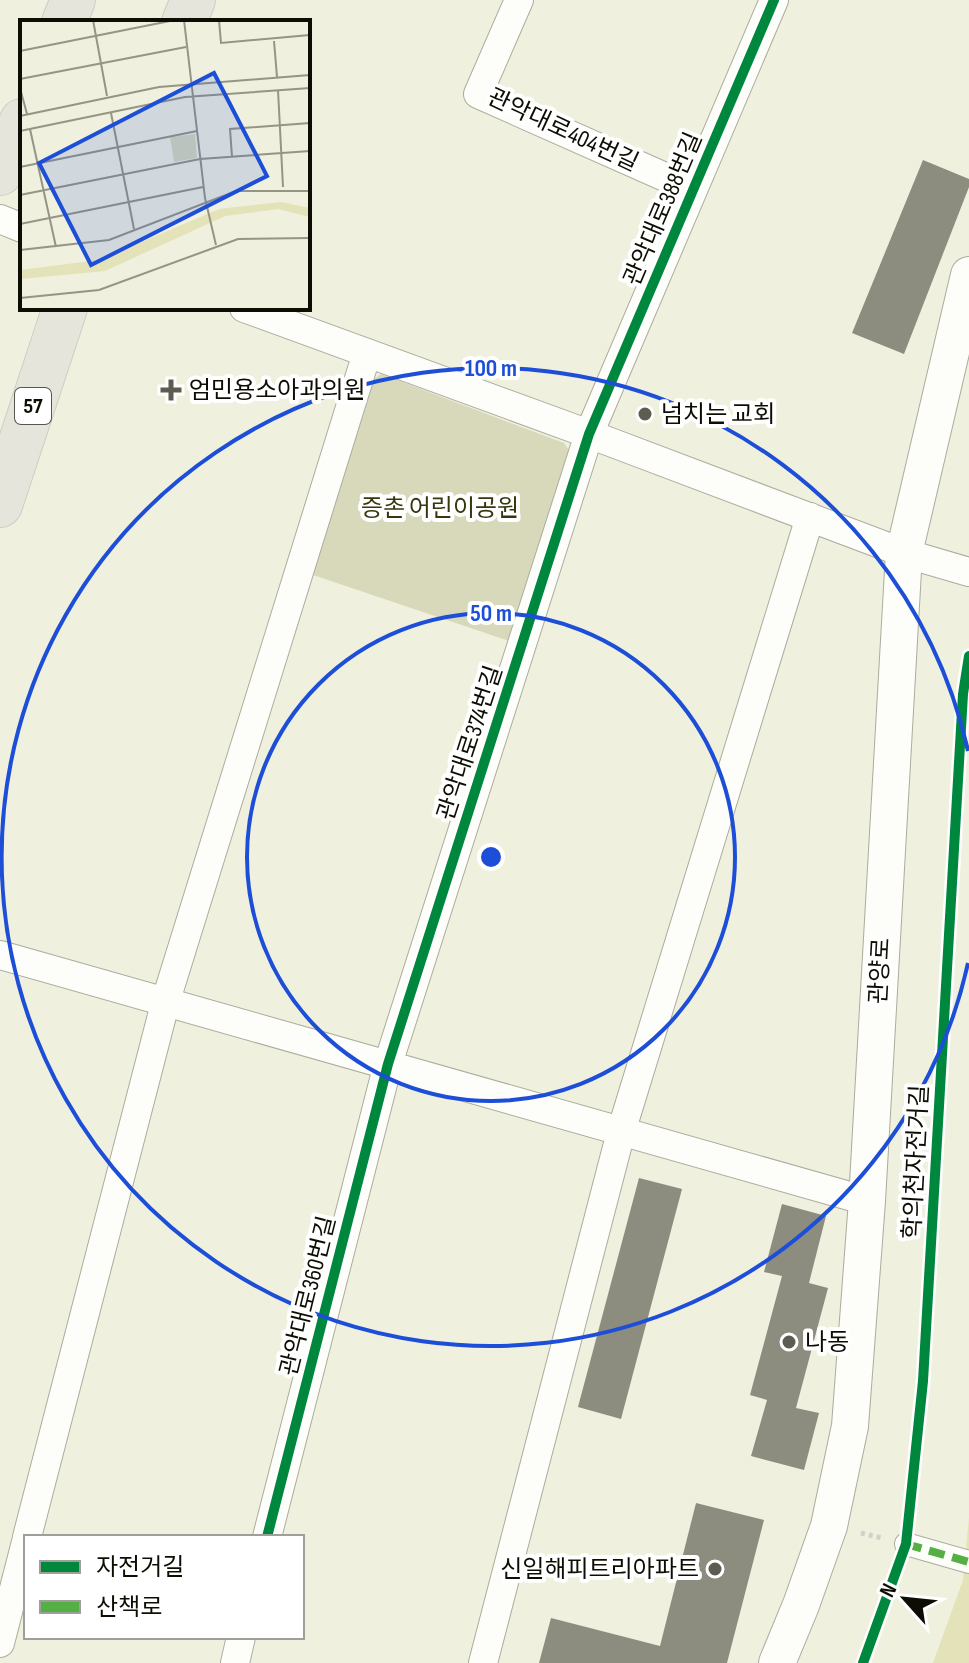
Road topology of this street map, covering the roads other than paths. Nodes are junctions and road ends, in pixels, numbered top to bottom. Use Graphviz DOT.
graph roads {
  1 [pos="73,0"];
  2 [pos="193,0"];
  3 [pos="519,0"];
  4 [pos="774,0"];
  5 [pos="65,20"];
  6 [pos="185,20"];
  7 [pos="20,126"];
  8 [pos="0,173"];
  9 [pos="692,189"];
  10 [pos="0,219"];
  11 [pos="20,227"];
  12 [pos="969,275"];
  13 [pos="64,310"];
  14 [pos="249,310"];
  15 [pos="367,353"];
  16 [pos="589,434"];
  17 [pos="0,505"];
  18 [pos="810,517"];
  19 [pos="904,553"];
  20 [pos="969,572"];
  21 [pos="0,955"];
  22 [pos="166,1000"];
  23 [pos="388,1064"];
  24 [pos="621,1132"];
  25 [pos="867,1201"];
  26 [pos="28,1535"];
  27 [pos="268,1535"];
  28 [pos="916,1547"];
  29 [pos="24,1551"];
  30 [pos="969,1562"];
  31 [pos="241,1639"];
  32 [pos="0,1643"];
  33 [pos="235,1663"];
  34 [pos="483,1663"];
  35 [pos="777,1663"];
  1 -- 5 [label="main road"];
  2 -- 6 [label="main road"];
  3 -- 9 [label="street, 관악대로404번길"];
  4 -- 9 [label="street, 관악대로388번길"];
  7 -- 8 [label="main road"];
  9 -- 16 [label="street, 관악대로388번길"];
  10 -- 11 [label="street"];
  12 -- 19 [label="street, 관양로"];
  13 -- 17 [label="main road, 57"];
  14 -- 15 [label="street"];
  15 -- 16 [label="street"];
  15 -- 22 [label="street"];
  16 -- 18 [label="street"];
  16 -- 23 [label="street, 관악대로374번길"];
  18 -- 19 [label="street"];
  18 -- 24 [label="street"];
  19 -- 20 [label="street"];
  19 -- 25 [label="street, 관양로"];
  21 -- 22 [label="street"];
  22 -- 23 [label="street"];
  22 -- 26 [label="street"];
  23 -- 24 [label="street"];
  23 -- 27 [label="street, 관악대로360번길"];
  24 -- 25 [label="street"];
  24 -- 34 [label="street"];
  25 -- 35 [label="street, 관양로"];
  28 -- 30 [label="street"];
  29 -- 32 [label="street"];
  31 -- 33 [label="street"];
}
